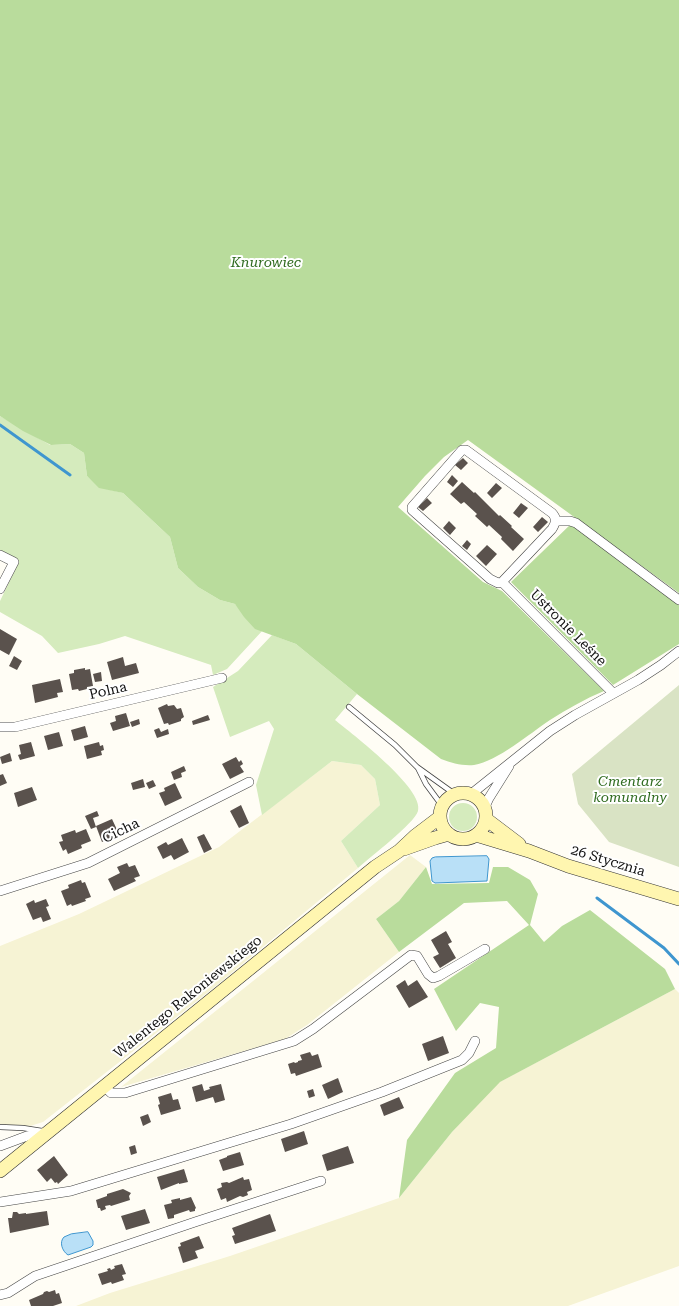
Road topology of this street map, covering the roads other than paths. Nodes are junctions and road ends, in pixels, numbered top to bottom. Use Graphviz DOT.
graph roads {
  1 [pos="556,521"];
  2 [pos="0,555"];
  3 [pos="502,582"];
  4 [pos="0,589"];
  5 [pos="679,600"];
  6 [pos="679,651"];
  7 [pos="222,678"];
  8 [pos="613,694"];
  9 [pos="349,707"];
  10 [pos="0,727"];
  11 [pos="511,763"];
  12 [pos="417,767"];
  13 [pos="249,782"];
  14 [pos="456,795"];
  15 [pos="470,795"];
  16 [pos="442,812"];
  17 [pos="485,814"];
  18 [pos="449,834"];
  19 [pos="476,835"];
  20 [pos="399,851"];
  21 [pos="529,851"];
  22 [pos="0,891"];
  23 [pos="679,899"];
  24 [pos="485,949"];
  25 [pos="475,1041"];
  26 [pos="104,1086"];
  27 [pos="0,1127"];
  28 [pos="48,1132"];
  29 [pos="0,1146"];
  30 [pos="0,1171"];
  31 [pos="321,1181"];
  32 [pos="0,1202"];
  33 [pos="0,1295"];
  1 -- 3 [label="street"];
  1 -- 3 [label="street, Ustronie Leśne"];
  1 -- 5 [label="street"];
  2 -- 4 [label="street"];
  3 -- 8 [label="street, Ustronie Leśne"];
  6 -- 8 [label="street"];
  7 -- 10 [label="street, Polna"];
  8 -- 11 [label="street"];
  9 -- 12 [label="lane"];
  11 -- 15 [label="street"];
  11 -- 17 [label="street"];
  12 -- 14 [label="lane"];
  12 -- 16 [label="lane"];
  13 -- 22 [label="street, Cicha"];
  14 -- 15 [label="street"];
  14 -- 16 [label="street"];
  15 -- 17 [label="street"];
  16 -- 18 [label="street"];
  16 -- 20 [label="street, Walentego Rakoniewskiego"];
  17 -- 19 [label="street"];
  17 -- 21 [label="street, 26 Stycznia"];
  18 -- 19 [label="street"];
  18 -- 20 [label="street, Walentego Rakoniewskiego"];
  19 -- 21 [label="street, 26 Stycznia"];
  20 -- 26 [label="street, Walentego Rakoniewskiego"];
  21 -- 23 [label="street, 26 Stycznia"];
  24 -- 26 [label="street"];
  25 -- 32 [label="street"];
  26 -- 28 [label="street, Walentego Rakoniewskiego"];
  27 -- 28 [label="lane"];
  28 -- 29 [label="street"];
  28 -- 30 [label="street, Walentego Rakoniewskiego"];
  31 -- 33 [label="street"];
}
